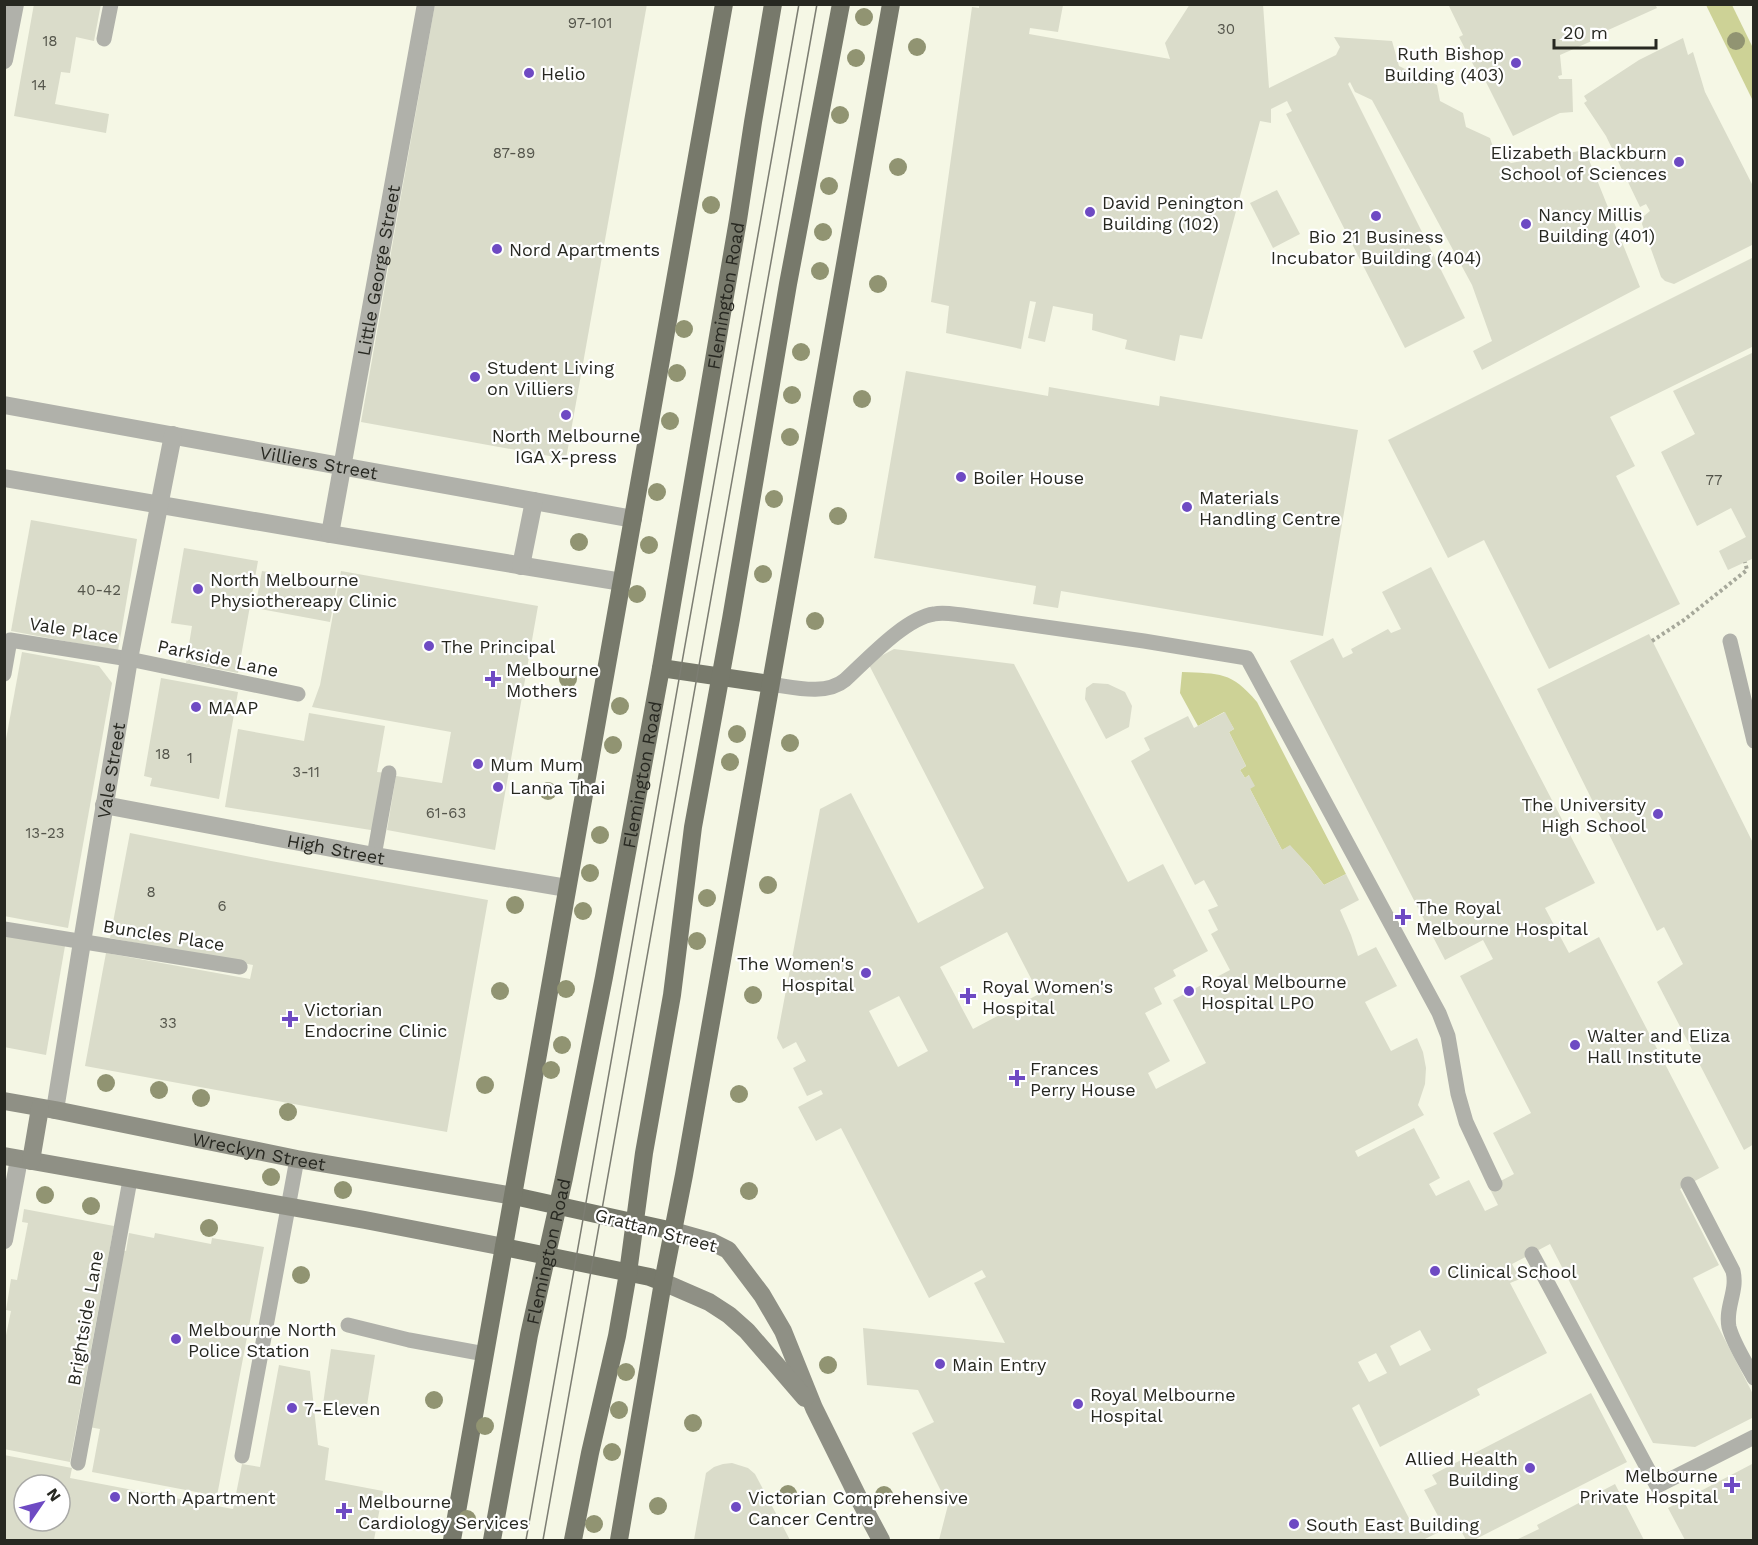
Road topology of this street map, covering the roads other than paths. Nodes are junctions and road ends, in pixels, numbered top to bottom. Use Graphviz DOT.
graph roads {
  1 [pos="15,4"];
  2 [pos="111,4"];
  3 [pos="426,4"];
  4 [pos="724,4"];
  5 [pos="773,4"];
  6 [pos="841,4"];
  7 [pos="891,4"];
  8 [pos="104,39"];
  9 [pos="4,60"];
  10 [pos="4,405"];
  11 [pos="173,435"];
  12 [pos="341,467"];
  13 [pos="4,478"];
  14 [pos="534,501"];
  15 [pos="159,505"];
  16 [pos="633,519"];
  17 [pos="330,534"];
  18 [pos="521,566"];
  19 [pos="622,582"];
  20 [pos="1730,641"];
  21 [pos="129,659"];
  22 [pos="661,668"];
  23 [pos="4,674"];
  24 [pos="720,676"];
  25 [pos="770,684"];
  26 [pos="298,694"];
  27 [pos="1754,741"];
  28 [pos="389,773"];
  29 [pos="104,805"];
  30 [pos="374,856"];
  31 [pos="567,888"];
  32 [pos="4,929"];
  33 [pos="81,942"];
  34 [pos="240,967"];
  35 [pos="4,1101"];
  36 [pos="48,1109"];
  37 [pos="18,1159"];
  38 [pos="297,1159"];
  39 [pos="130,1180"];
  40 [pos="1496,1184"];
  41 [pos="1688,1185"];
  42 [pos="514,1196"];
  43 [pos="558,1205"];
  44 [pos="289,1208"];
  45 [pos="635,1223"];
  46 [pos="673,1231"];
  47 [pos="4,1240"];
  48 [pos="504,1247"];
  49 [pos="1532,1254"];
  50 [pos="546,1256"];
  51 [pos="628,1273"];
  52 [pos="663,1282"];
  53 [pos="348,1325"];
  54 [pos="484,1354"];
  55 [pos="1754,1378"];
  56 [pos="814,1408"];
  57 [pos="1754,1437"];
  58 [pos="242,1456"];
  59 [pos="78,1463"];
  60 [pos="452,1540"];
  61 [pos="492,1540"];
  62 [pos="573,1540"];
  63 [pos="618,1540"];
  64 [pos="881,1540"];
  1 -- 9 [label="street"];
  2 -- 8 [label="lane"];
  3 -- 12 [label="street, Little George Street"];
  4 -- 16 [label="main road"];
  5 -- 22 [label="main road, Flemington Road"];
  6 -- 24 [label="main road"];
  7 -- 25 [label="main road"];
  10 -- 11 [label="street, Villiers Street"];
  11 -- 12 [label="street, Villiers Street"];
  11 -- 15 [label="street, Vale Street"];
  12 -- 14 [label="street, Villiers Street"];
  12 -- 17 [label="street, Little George Street"];
  13 -- 15 [label="street"];
  14 -- 16 [label="street, Villiers Street"];
  14 -- 18 [label="street"];
  15 -- 17 [label="street"];
  15 -- 21 [label="street, Vale Street"];
  16 -- 19 [label="main road"];
  17 -- 18 [label="street"];
  18 -- 19 [label="street"];
  19 -- 31 [label="main road"];
  20 -- 27 [label="lane"];
  21 -- 23 [label="lane, Vale Place"];
  21 -- 26 [label="lane, Parkside Lane"];
  21 -- 29 [label="street, Vale Street"];
  22 -- 24 [label="main road"];
  22 -- 43 [label="main road, Flemington Road"];
  24 -- 25 [label="main road"];
  24 -- 45 [label="main road"];
  25 -- 40 [label="lane"];
  25 -- 46 [label="main road"];
  28 -- 30 [label="lane"];
  29 -- 30 [label="street, High Street"];
  29 -- 33 [label="street, Vale Street"];
  30 -- 31 [label="street, High Street"];
  31 -- 42 [label="main road"];
  32 -- 33 [label="lane"];
  33 -- 34 [label="lane, Buncles Place"];
  33 -- 36 [label="street, Vale Street"];
  35 -- 36 [label="street, Wreckyn Street"];
  36 -- 37 [label="street"];
  36 -- 38 [label="street, Wreckyn Street"];
  37 -- 39 [label="street"];
  37 -- 47 [label="street"];
  38 -- 42 [label="street, Wreckyn Street"];
  38 -- 44 [label="lane"];
  39 -- 44 [label="street"];
  39 -- 59 [label="lane, Brightside Lane"];
  41 -- 55 [label="lane"];
  42 -- 43 [label="main road, Grattan Street"];
  42 -- 48 [label="main road"];
  43 -- 45 [label="main road, Grattan Street"];
  43 -- 50 [label="main road, Flemington Road"];
  44 -- 48 [label="street"];
  44 -- 58 [label="lane"];
  45 -- 46 [label="main road, Grattan Street"];
  45 -- 51 [label="main road"];
  46 -- 52 [label="main road"];
  46 -- 56 [label="street, Grattan Street"];
  48 -- 50 [label="main road, Grattan Street"];
  48 -- 54 [label="main road"];
  49 -- 57 [label="lane"];
  50 -- 51 [label="main road, Grattan Street"];
  50 -- 61 [label="main road, Flemington Road"];
  51 -- 52 [label="main road, Grattan Street"];
  51 -- 62 [label="main road"];
  52 -- 56 [label="street, Grattan Street"];
  52 -- 63 [label="main road"];
  53 -- 54 [label="lane"];
  54 -- 60 [label="main road"];
  56 -- 64 [label="street, Grattan Street"];
}
